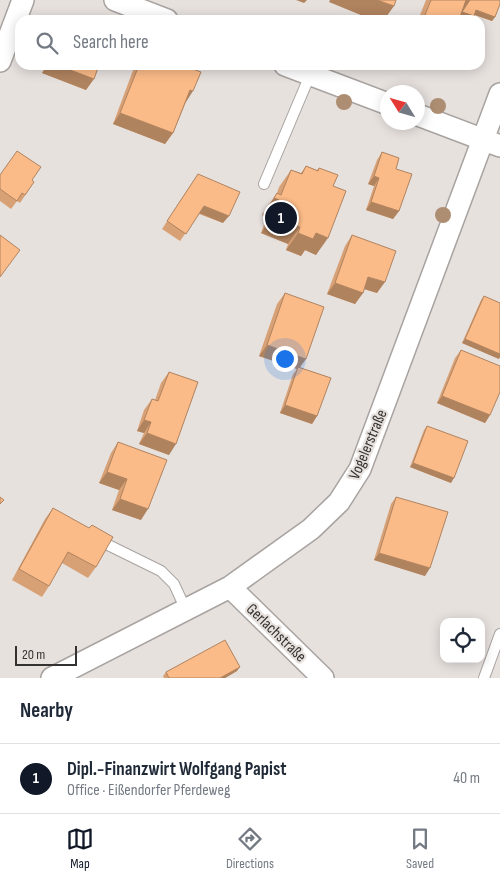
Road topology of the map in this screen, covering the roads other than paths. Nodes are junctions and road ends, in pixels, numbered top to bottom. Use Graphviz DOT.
graph roads {
  1 [pos="22,0"];
  2 [pos="115,0"];
  3 [pos="17,15"];
  4 [pos="154,15"];
  5 [pos="15,19"];
  6 [pos="0,61"];
  7 [pos="299,70"];
  8 [pos="310,74"];
  9 [pos="500,94"];
  10 [pos="380,101"];
  11 [pos="425,118"];
  12 [pos="492,142"];
  13 [pos="264,184"];
  14 [pos="87,534"];
  15 [pos="230,587"];
  16 [pos="186,610"];
  17 [pos="500,634"];
  18 [pos="52,678"];
  19 [pos="323,678"];
  20 [pos="484,678"];
  1 -- 3 [label="street"];
  2 -- 4 [label="street"];
  5 -- 6 [label="street"];
  7 -- 8 [label="street"];
  8 -- 10 [label="street"];
  8 -- 13 [label="lane"];
  9 -- 12 [label="street, Vogelerstraße"];
  11 -- 12 [label="street"];
  12 -- 15 [label="street, Vogelerstraße"];
  14 -- 16 [label="lane"];
  15 -- 16 [label="street, Vogelerstraße"];
  15 -- 19 [label="street, Gerlachstraße"];
  16 -- 18 [label="street, Vogelerstraße"];
  17 -- 20 [label="lane"];
}
